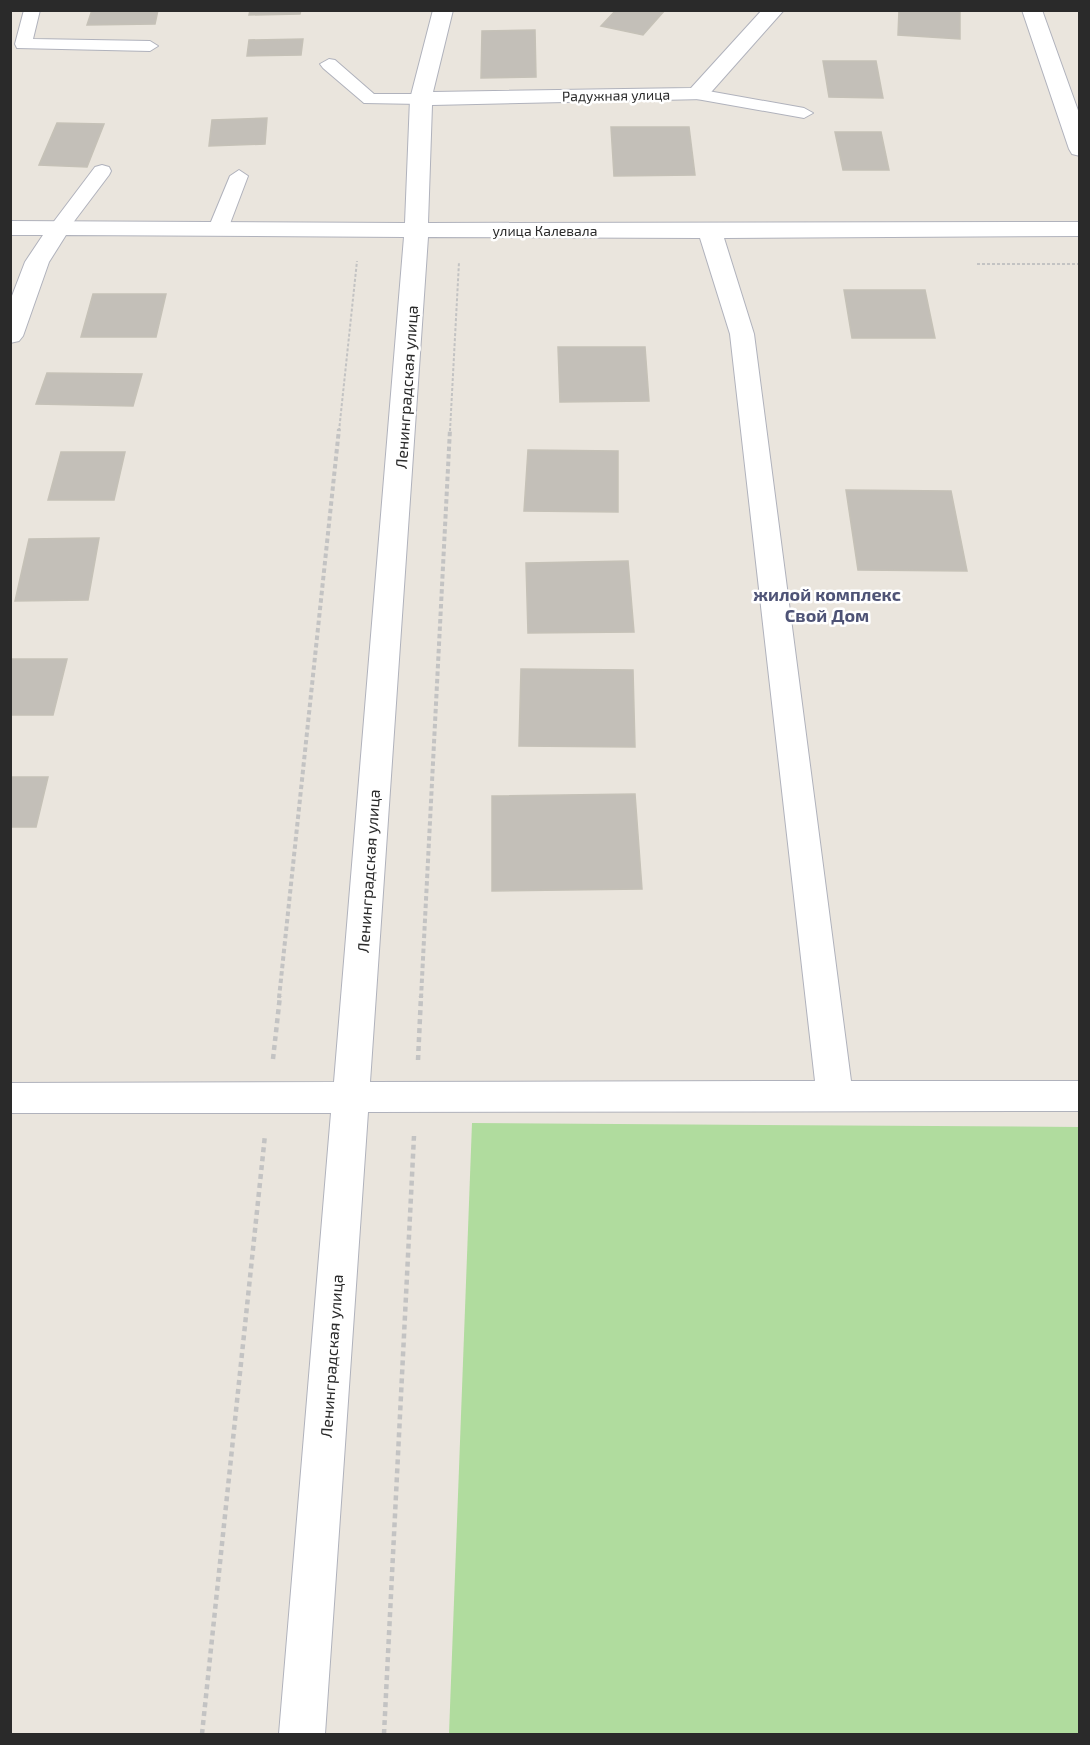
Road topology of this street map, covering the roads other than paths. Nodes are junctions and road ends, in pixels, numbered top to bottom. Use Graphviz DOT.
graph roads {
  1 [pos="32,10"];
  2 [pos="443,10"];
  3 [pos="774,10"];
  4 [pos="1032,10"];
  5 [pos="150,46"];
  6 [pos="329,64"];
  7 [pos="697,94"];
  8 [pos="421,99"];
  9 [pos="804,113"];
  10 [pos="1080,150"];
  11 [pos="102,171"];
  12 [pos="239,176"];
  13 [pos="10,228"];
  14 [pos="59,228"];
  15 [pos="218,229"];
  16 [pos="417,230"];
  17 [pos="1080,230"];
  18 [pos="710,231"];
  19 [pos="37,262"];
  20 [pos="10,336"];
  21 [pos="10,342"];
  22 [pos="1080,1096"];
  23 [pos="835,1097"];
  24 [pos="10,1098"];
  25 [pos="351,1098"];
  26 [pos="302,1734"];
  1 -- 5 [label="lane"];
  2 -- 8 [label="street, Ленинградская улица"];
  3 -- 7 [label="street"];
  4 -- 10 [label="street"];
  6 -- 8 [label="lane"];
  7 -- 8 [label="street, Радужная улица"];
  7 -- 9 [label="lane"];
  8 -- 16 [label="street, Ленинградская улица"];
  11 -- 14 [label="lane"];
  12 -- 15 [label="lane"];
  13 -- 14 [label="street, улица Калевала"];
  14 -- 15 [label="street, улица Калевала"];
  14 -- 19 [label="street"];
  15 -- 16 [label="street, улица Калевала"];
  16 -- 18 [label="street, улица Калевала"];
  16 -- 25 [label="street, Ленинградская улица"];
  17 -- 18 [label="street, улица Калевала"];
  18 -- 23 [label="street"];
  19 -- 20 [label="street"];
  19 -- 21 [label="street"];
  22 -- 23 [label="street"];
  23 -- 25 [label="street"];
  24 -- 25 [label="street"];
  25 -- 26 [label="street, Ленинградская улица"];
}
